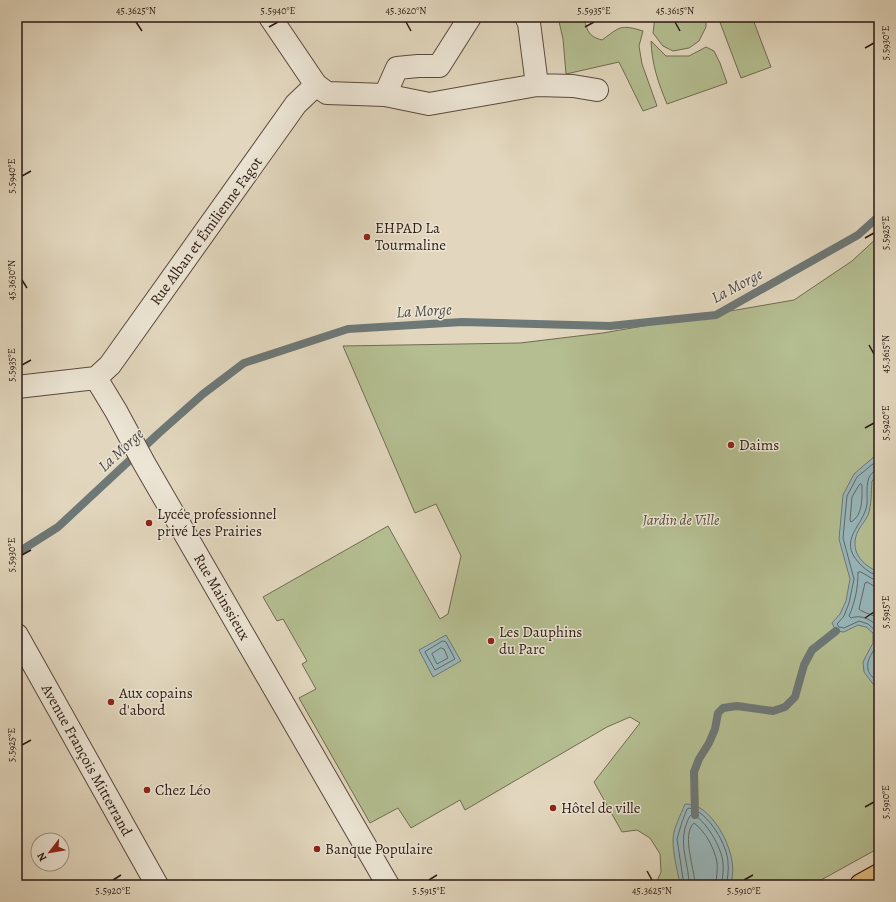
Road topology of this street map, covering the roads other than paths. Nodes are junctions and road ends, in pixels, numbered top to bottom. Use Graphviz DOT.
graph roads {
  1 [pos="270,17"];
  2 [pos="470,17"];
  3 [pos="526,17"];
  4 [pos="316,85"];
  5 [pos="537,85"];
  6 [pos="597,90"];
  7 [pos="385,95"];
  8 [pos="96,378"];
  9 [pos="17,387"];
  10 [pos="17,635"];
  11 [pos="879,875"];
  12 [pos="157,885"];
  13 [pos="388,885"];
  14 [pos="861,885"];
  1 -- 4 [label="street"];
  2 -- 7 [label="street"];
  3 -- 5 [label="street"];
  4 -- 7 [label="street"];
  4 -- 8 [label="street, Rue Alban et Émilienne Fagot"];
  5 -- 6 [label="street"];
  5 -- 7 [label="street"];
  8 -- 9 [label="street"];
  8 -- 13 [label="street, Rue Mainssieux"];
  10 -- 12 [label="street, Avenue François Mitterrand"];
  11 -- 14 [label="main road"];
}
